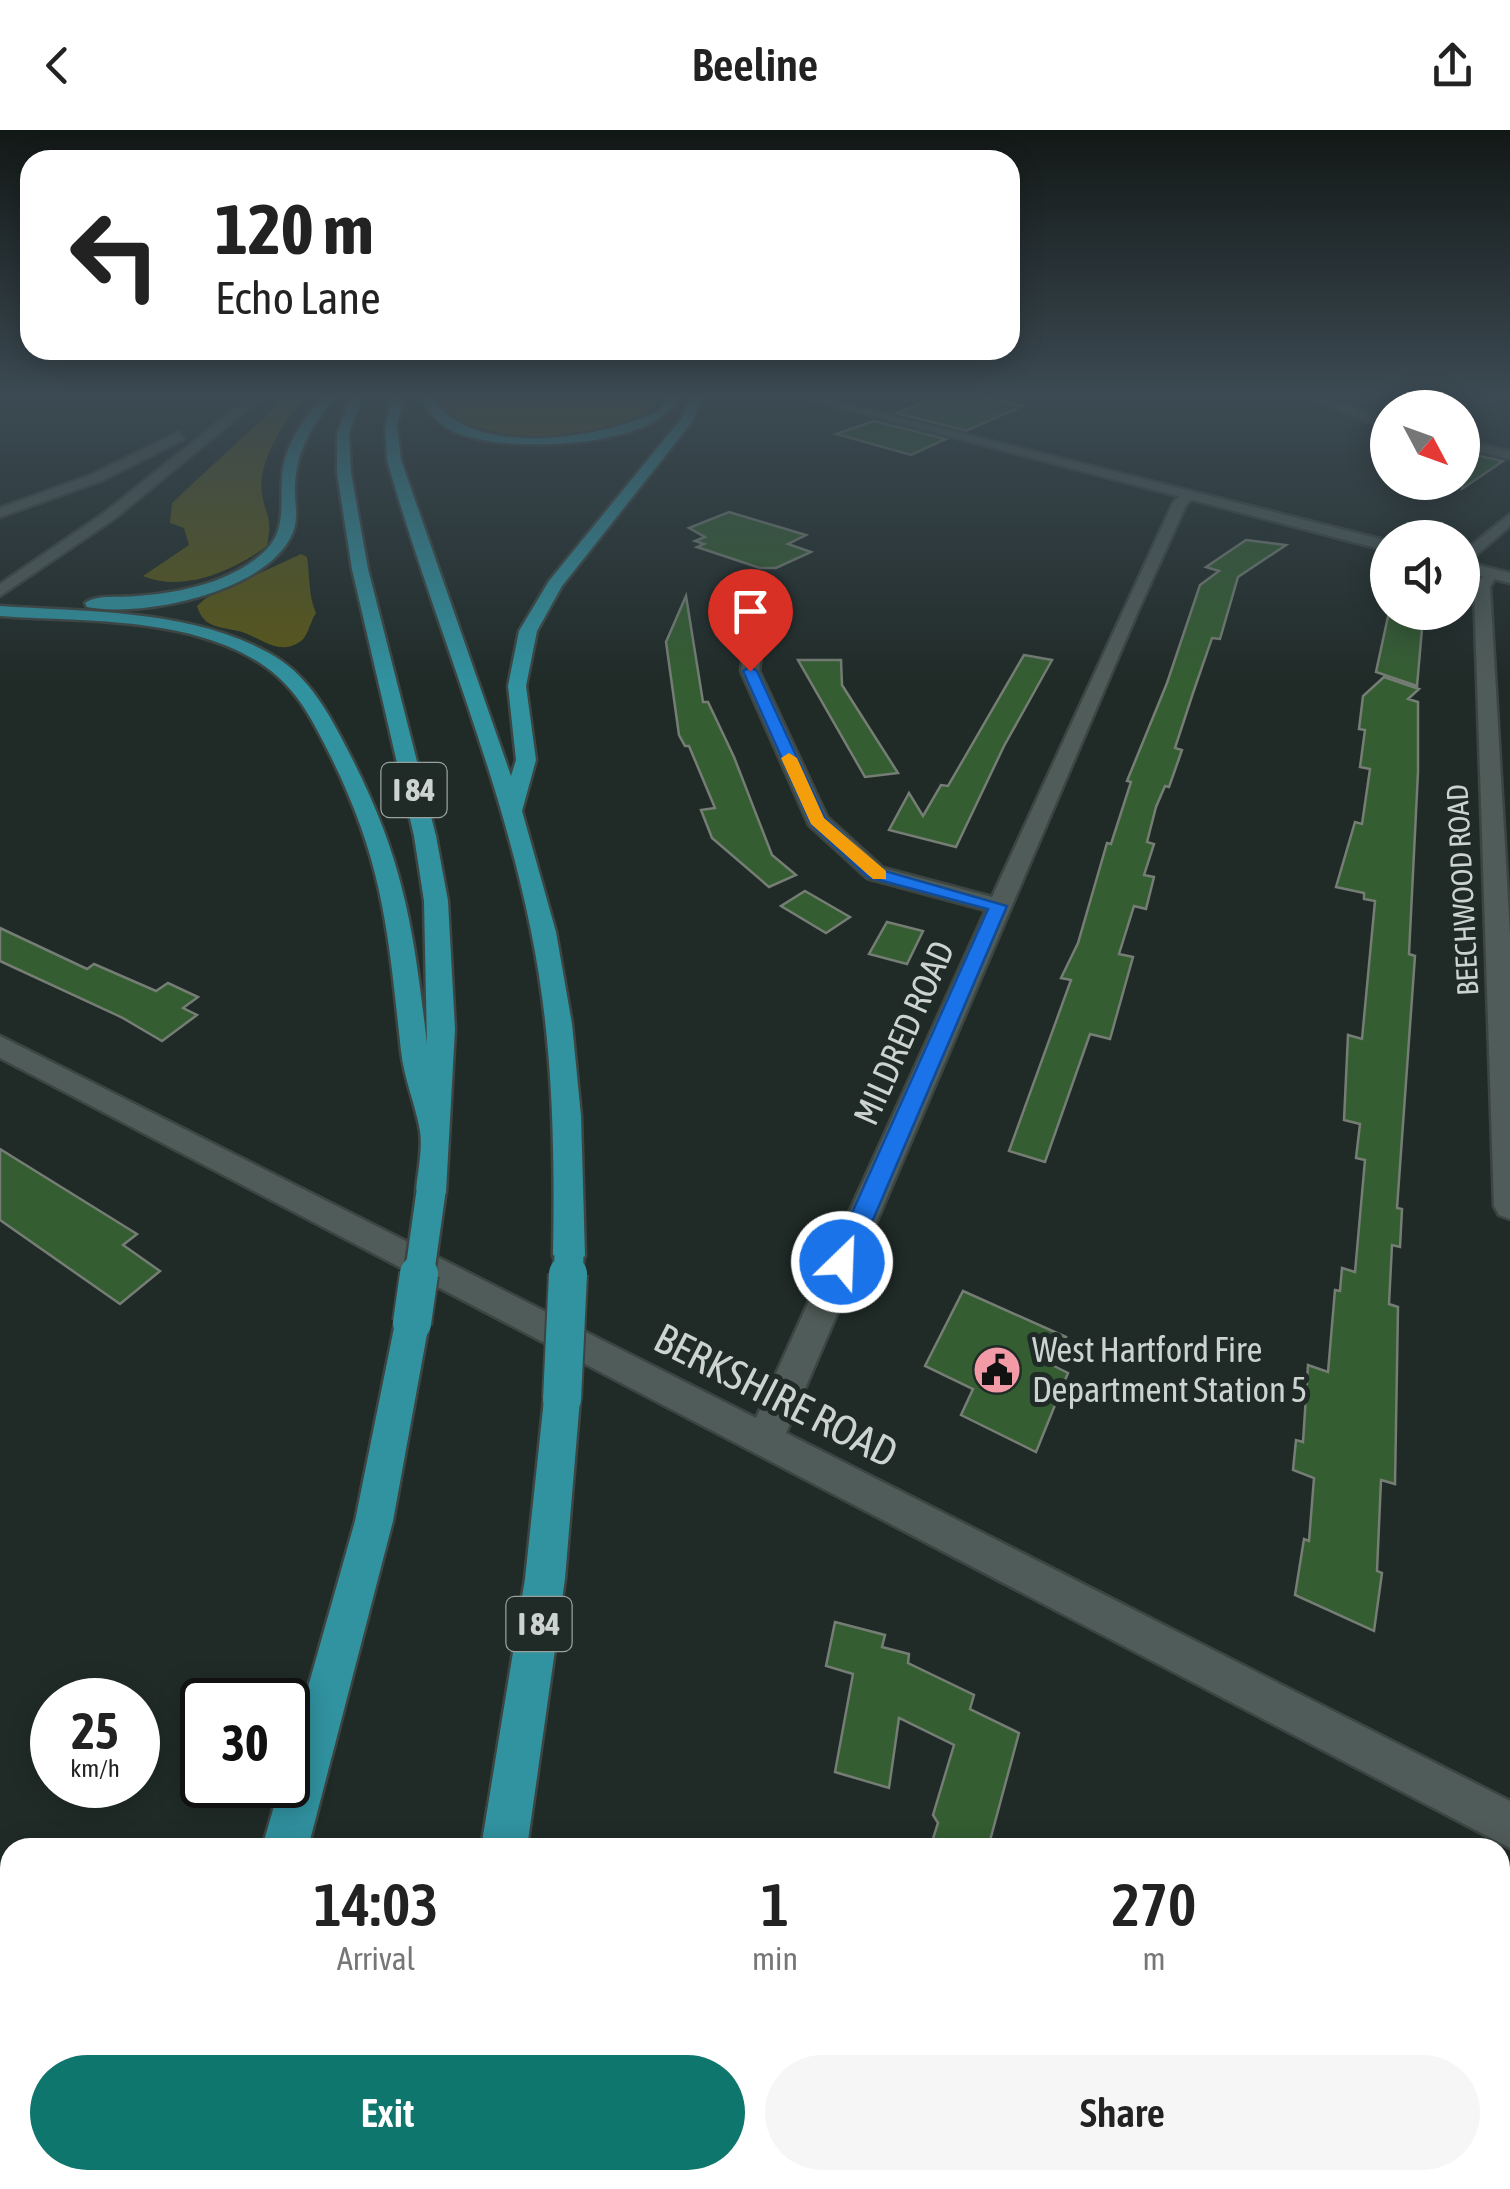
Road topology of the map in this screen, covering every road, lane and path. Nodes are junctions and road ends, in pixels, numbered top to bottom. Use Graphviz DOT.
graph roads {
  1 [pos="58,492"];
  2 [pos="139,492"];
  3 [pos="290,492"];
  4 [pos="347,492"];
  5 [pos="405,492"];
  6 [pos="630,492"];
  7 [pos="1182,492"];
  8 [pos="1190,494"];
  9 [pos="0,513"];
  10 [pos="77,517"];
  11 [pos="1510,518"];
  12 [pos="1370,541"];
  13 [pos="1480,547"];
  14 [pos="14,560"];
  15 [pos="1500,576"];
  16 [pos="0,593"];
  17 [pos="0,611"];
  18 [pos="782,615"];
  19 [pos="511,813"];
  20 [pos="998,906"];
  21 [pos="0,1046"];
  22 [pos="436,1137"];
  23 [pos="1510,1206"];
  24 [pos="765,1440"];
  25 [pos="1510,1824"];
  26 [pos="288,1838"];
  27 [pos="506,1838"];
  1 -- 9 [label="street"];
  2 -- 16 [label="street"];
  3 -- 16 [label="highway"];
  4 -- 22 [label="highway, I 84"];
  5 -- 19 [label="highway, I 84"];
  6 -- 19 [label="highway"];
  7 -- 8 [label="street"];
  8 -- 12 [label="street"];
  8 -- 20 [label="street, MILDRED ROAD"];
  10 -- 14 [label="street"];
  11 -- 13 [label="street"];
  15 -- 23 [label="street, BEECHWOOD ROAD"];
  17 -- 22 [label="highway"];
  18 -- 20 [label="street"];
  19 -- 27 [label="highway, I 84, bridge"];
  20 -- 24 [label="street, MILDRED ROAD"];
  21 -- 24 [label="street, BERKSHIRE ROAD"];
  22 -- 26 [label="highway, I 84, bridge"];
  24 -- 25 [label="street, BERKSHIRE ROAD"];
}
